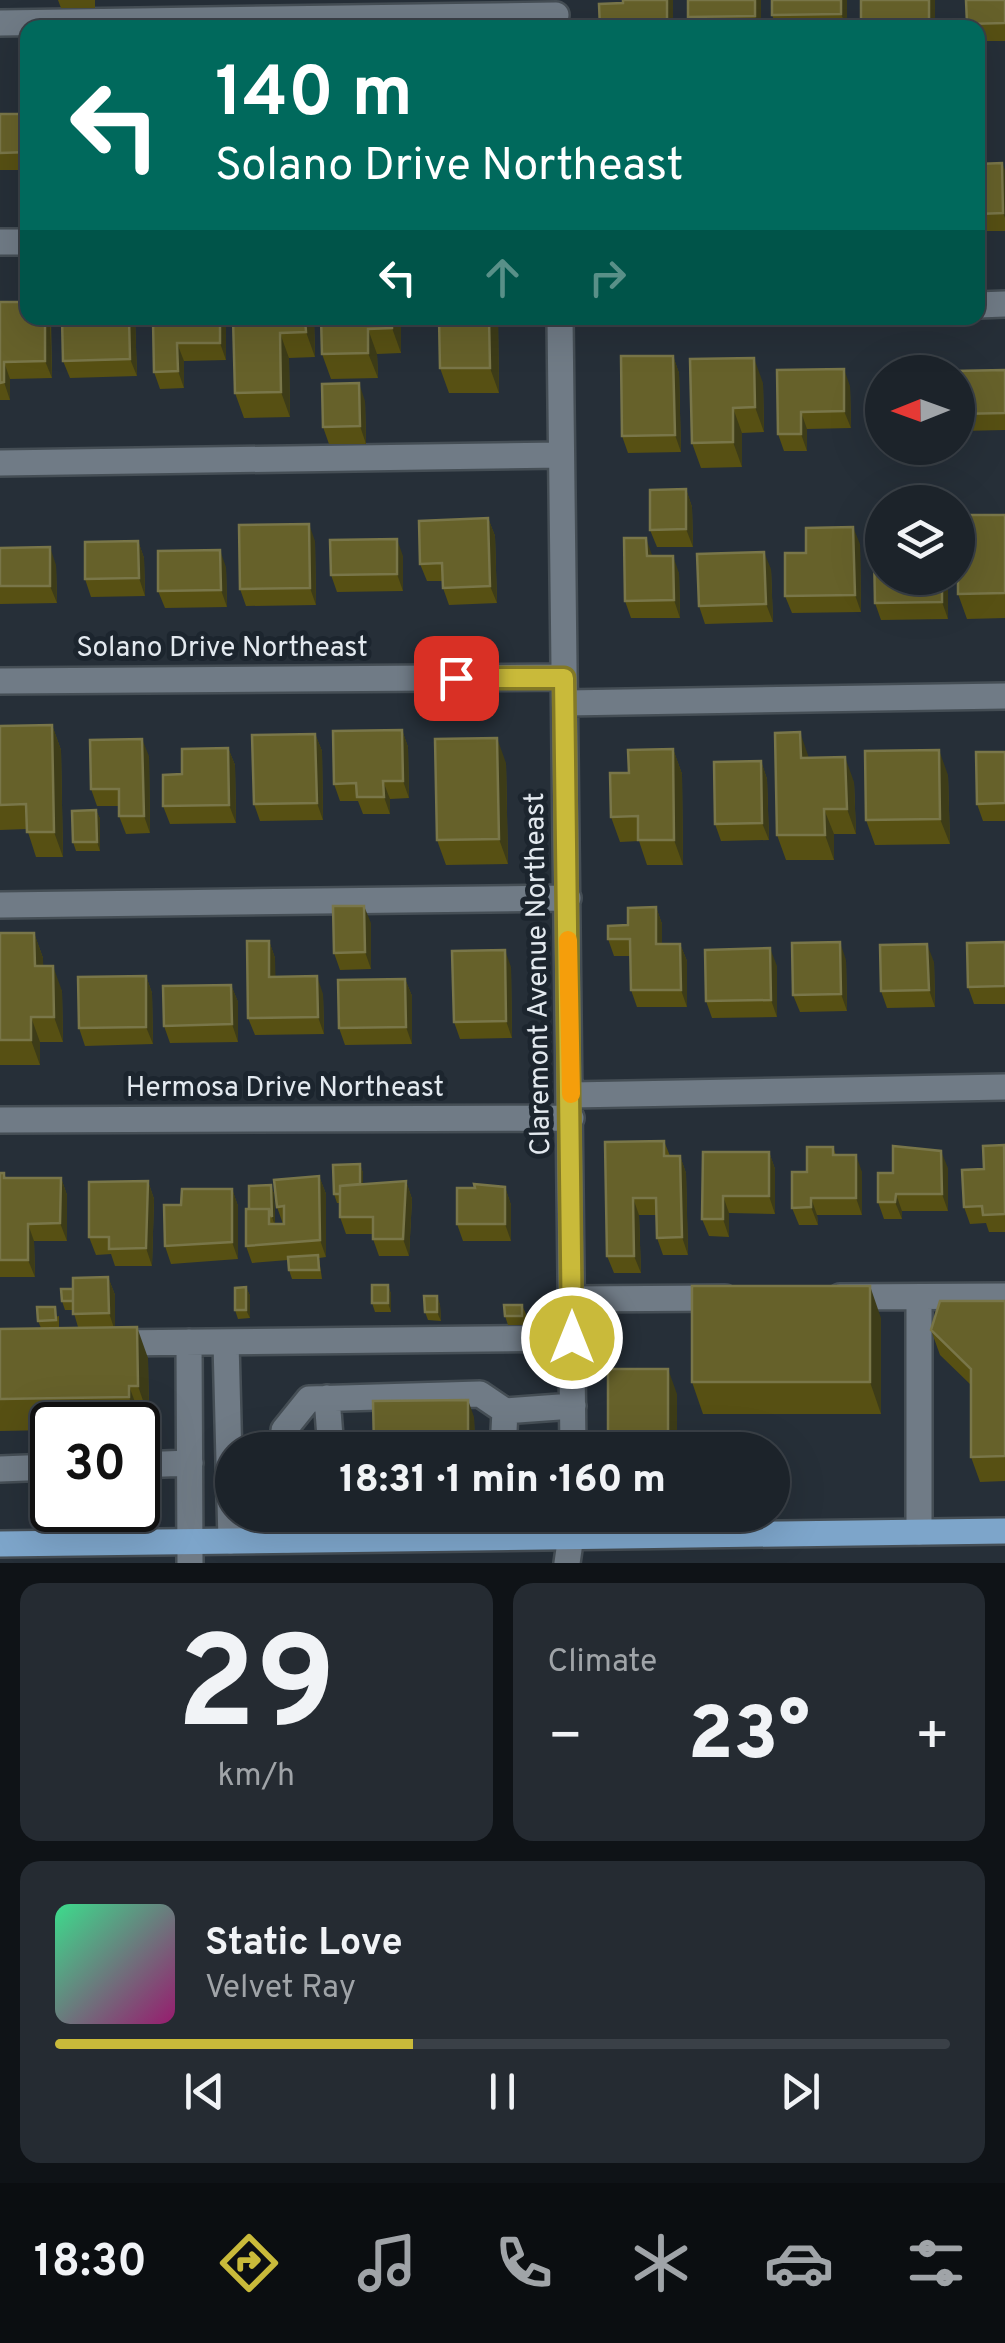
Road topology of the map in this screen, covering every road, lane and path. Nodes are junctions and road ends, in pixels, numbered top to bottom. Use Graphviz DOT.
graph roads {
  1 [pos="556,14"];
  2 [pos="185,20"];
  3 [pos="560,325"];
  4 [pos="561,455"];
  5 [pos="0,463"];
  6 [pos="0,681"];
  7 [pos="564,690"];
  8 [pos="1005,696"];
  9 [pos="568,898"];
  10 [pos="0,905"];
  11 [pos="1005,1087"];
  12 [pos="571,1106"];
  13 [pos="0,1120"];
  14 [pos="1005,1296"];
  15 [pos="919,1297"];
  16 [pos="748,1298"];
  17 [pos="806,1298"];
  18 [pos="572,1299"];
  19 [pos="572,1338"];
  20 [pos="188,1342"];
  21 [pos="226,1342"];
  22 [pos="94,1344"];
  23 [pos="327,1398"];
  24 [pos="573,1406"];
  25 [pos="504,1411"];
  26 [pos="284,1432"];
  27 [pos="330,1432"];
  28 [pos="503,1432"];
  29 [pos="574,1432"];
  30 [pos="190,1463"];
  31 [pos="160,1464"];
  32 [pos="30,1468"];
  33 [pos="0,1469"];
  34 [pos="790,1530"];
  35 [pos="1005,1530"];
  36 [pos="269,1532"];
  37 [pos="573,1532"];
  38 [pos="919,1532"];
  39 [pos="231,1541"];
  40 [pos="0,1544"];
  41 [pos="190,1552"];
  42 [pos="567,1563"];
  1 -- 2 [label="street"];
  3 -- 4 [label="street, Claremont Avenue Northeast"];
  4 -- 5 [label="street"];
  4 -- 7 [label="street, Claremont Avenue Northeast"];
  6 -- 7 [label="street, Solano Drive Northeast"];
  7 -- 8 [label="street, Solano Drive Northeast"];
  7 -- 9 [label="street, Claremont Avenue Northeast"];
  9 -- 10 [label="street"];
  9 -- 12 [label="street, Claremont Avenue Northeast"];
  11 -- 12 [label="street, Hermosa Drive Northeast"];
  12 -- 13 [label="street, Hermosa Drive Northeast"];
  12 -- 18 [label="street, Claremont Avenue Northeast"];
  14 -- 15 [label="street"];
  15 -- 17 [label="street"];
  15 -- 38 [label="street"];
  16 -- 18 [label="street"];
  18 -- 19 [label="street, Claremont Avenue Northeast"];
  19 -- 21 [label="street"];
  19 -- 24 [label="street, Claremont Avenue Northeast"];
  20 -- 21 [label="street"];
  20 -- 22 [label="street"];
  20 -- 30 [label="street"];
  21 -- 39 [label="street"];
  23 -- 25 [label="street"];
  23 -- 26 [label="street"];
  23 -- 27 [label="street"];
  24 -- 25 [label="street"];
  24 -- 29 [label="street, Claremont Avenue Northeast"];
  25 -- 28 [label="street"];
  30 -- 31 [label="street"];
  30 -- 41 [label="street"];
  32 -- 33 [label="street"];
  34 -- 38 [label="main road"];
  35 -- 38 [label="main road"];
  36 -- 39 [label="main road"];
  37 -- 42 [label="street"];
  39 -- 41 [label="main road"];
  40 -- 41 [label="main road"];
}
